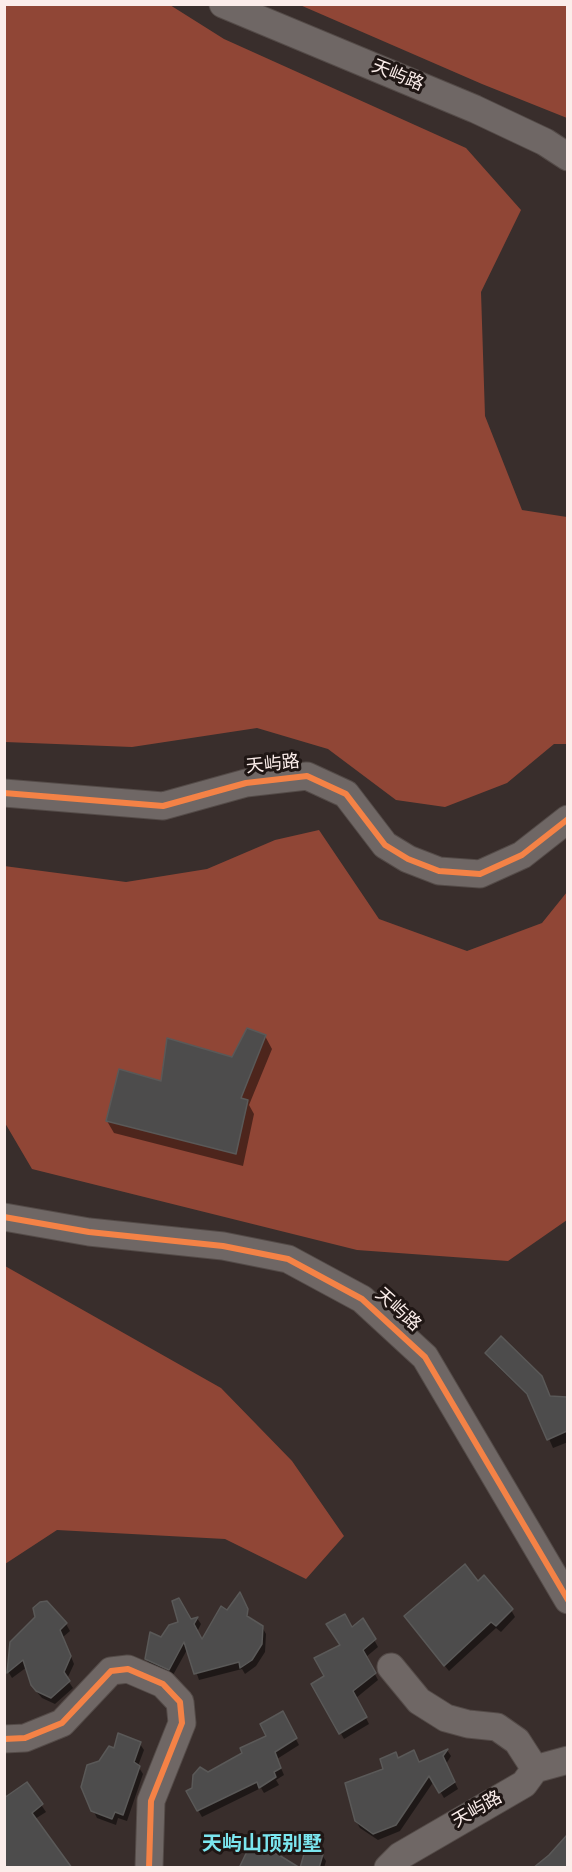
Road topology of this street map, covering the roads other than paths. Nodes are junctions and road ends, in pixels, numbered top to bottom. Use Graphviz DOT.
graph roads {
  1 [pos="223,4"];
  2 [pos="567,157"];
  3 [pos="4,793"];
  4 [pos="567,819"];
  5 [pos="4,1217"];
  6 [pos="567,1600"];
  7 [pos="391,1667"];
  8 [pos="4,1739"];
  9 [pos="567,1760"];
  10 [pos="535,1769"];
  11 [pos="149,1868"];
  12 [pos="388,1868"];
  1 -- 2 [label="street, 天屿路"];
  3 -- 4 [label="street, 天屿路"];
  5 -- 6 [label="street, 天屿路"];
  7 -- 10 [label="street"];
  8 -- 11 [label="street"];
  9 -- 10 [label="street"];
  10 -- 12 [label="street, 天屿路"];
}
